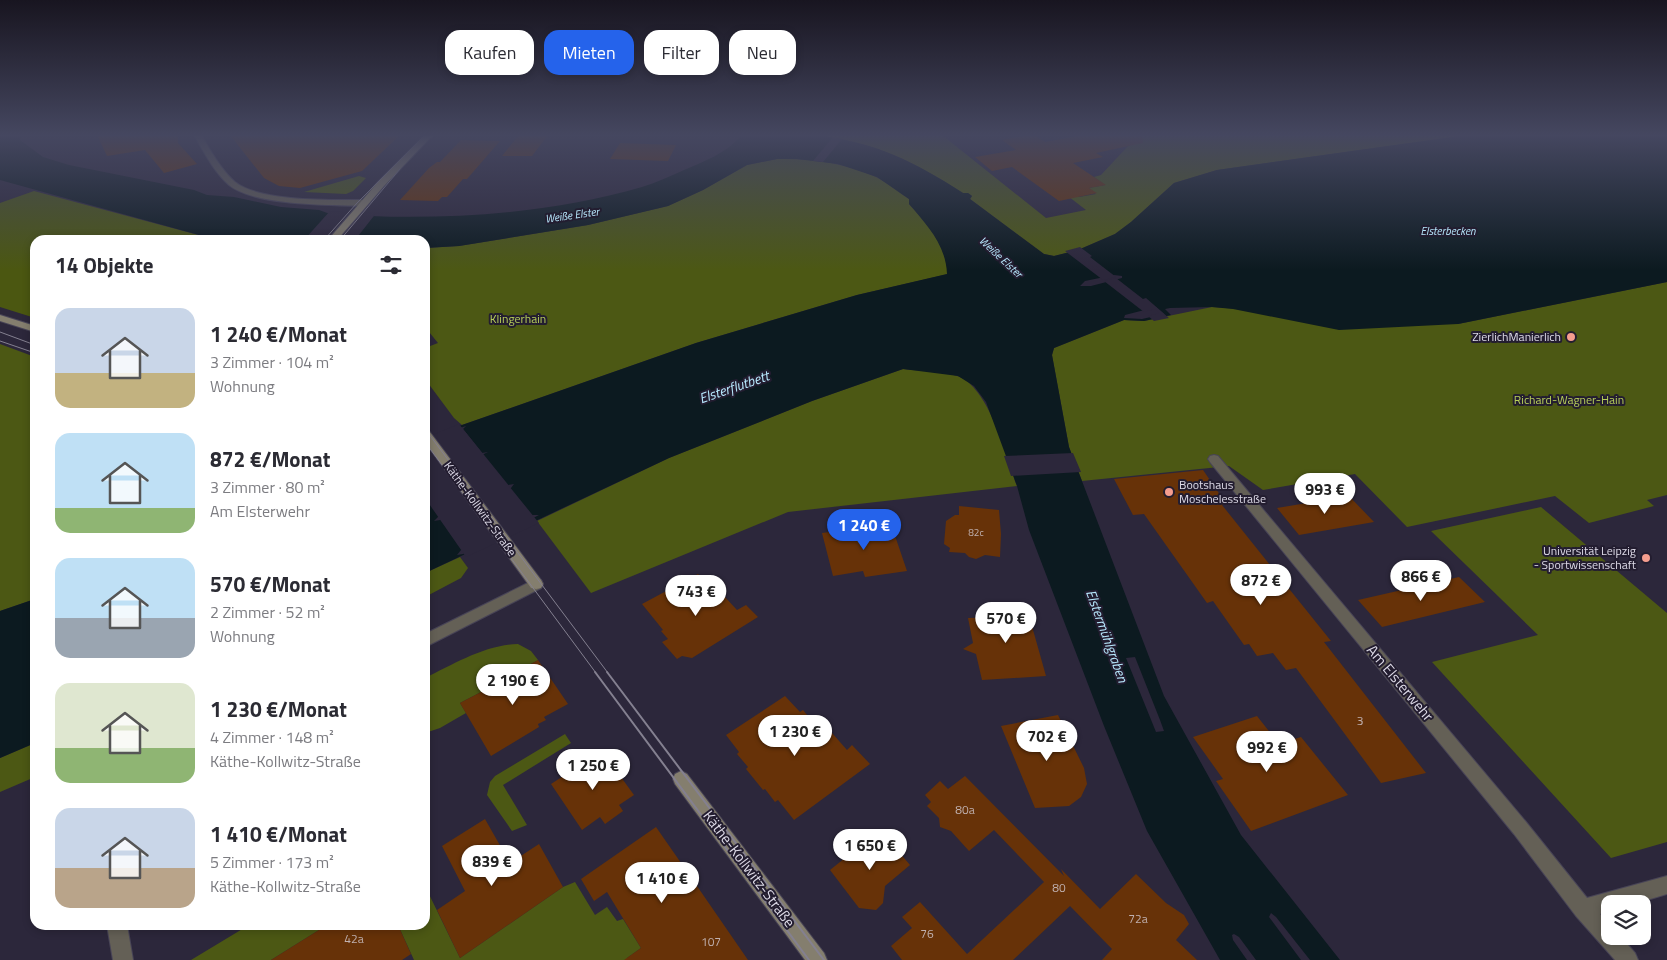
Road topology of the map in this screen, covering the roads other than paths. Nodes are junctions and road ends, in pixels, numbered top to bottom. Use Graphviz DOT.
graph roads {
  1 [pos="229,180"];
  2 [pos="387,180"];
  3 [pos="364,203"];
  4 [pos="336,235"];
  5 [pos="0,318"];
  6 [pos="30,327"];
  7 [pos="430,441"];
  8 [pos="1214,459"];
  9 [pos="536,584"];
  10 [pos="430,638"];
  11 [pos="681,778"];
  12 [pos="1667,886"];
  13 [pos="1583,909"];
  14 [pos="117,930"];
  15 [pos="123,960"];
  16 [pos="817,960"];
  17 [pos="1628,960"];
  1 -- 3 [label="street"];
  2 -- 3 [label="main road"];
  3 -- 4 [label="main road"];
  5 -- 6 [label="main road"];
  7 -- 9 [label="main road, Käthe-Kollwitz-Straße"];
  8 -- 13 [label="street, Am Elsterwehr"];
  9 -- 10 [label="street"];
  11 -- 16 [label="main road, Käthe-Kollwitz-Straße"];
  12 -- 13 [label="street"];
  13 -- 17 [label="street, Am Elsterwehr"];
  14 -- 15 [label="street"];
}
